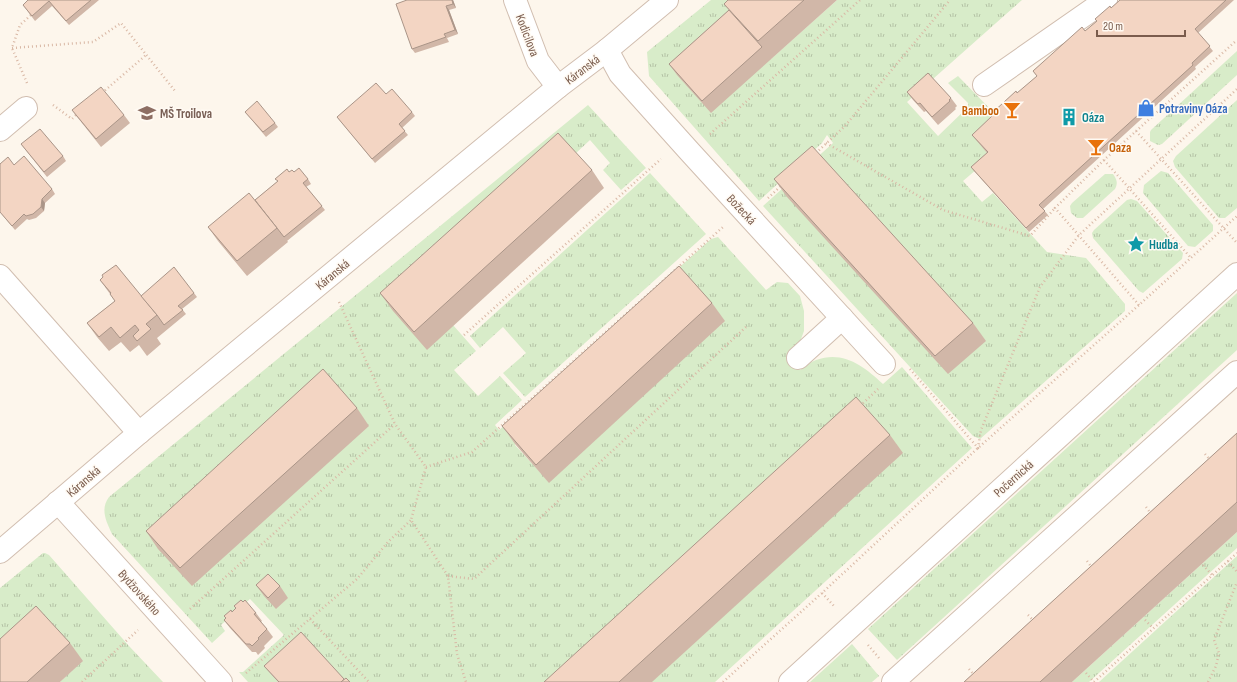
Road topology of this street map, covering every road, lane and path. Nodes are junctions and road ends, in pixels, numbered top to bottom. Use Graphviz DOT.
graph roads {
  1 [pos="515,0"];
  2 [pos="667,0"];
  3 [pos="860,0"];
  4 [pos="950,0"];
  5 [pos="1106,0"];
  6 [pos="31,15"];
  7 [pos="1237,40"];
  8 [pos="12,48"];
  9 [pos="607,50"];
  10 [pos="146,55"];
  11 [pos="984,84"];
  12 [pos="558,87"];
  13 [pos="1237,89"];
  14 [pos="175,91"];
  15 [pos="100,94"];
  16 [pos="48,102"];
  17 [pos="26,108"];
  18 [pos="78,114"];
  19 [pos="0,130"];
  20 [pos="1136,131"];
  21 [pos="826,143"];
  22 [pos="685,147"];
  23 [pos="815,154"];
  24 [pos="1160,159"];
  25 [pos="1104,160"];
  26 [pos="788,180"];
  27 [pos="1129,188"];
  28 [pos="1055,208"];
  29 [pos="745,213"];
  30 [pos="1237,216"];
  31 [pos="1223,228"];
  32 [pos="1079,235"];
  33 [pos="1237,243"];
  34 [pos="1191,258"];
  35 [pos="1237,274"];
  36 [pos="0,276"];
  37 [pos="339,301"];
  38 [pos="1139,305"];
  39 [pos="842,318"];
  40 [pos="746,327"];
  41 [pos="464,335"];
  42 [pos="798,358"];
  43 [pos="884,364"];
  44 [pos="1237,372"];
  45 [pos="879,388"];
  46 [pos="857,408"];
  47 [pos="395,424"];
  48 [pos="139,433"];
  49 [pos="978,448"];
  50 [pos="1205,454"];
  51 [pos="1213,464"];
  52 [pos="426,466"];
  53 [pos="58,502"];
  54 [pos="1146,507"];
  55 [pos="1154,517"];
  56 [pos="411,520"];
  57 [pos="0,552"];
  58 [pos="1237,553"];
  59 [pos="1228,561"];
  60 [pos="1087,562"];
  61 [pos="1204,565"];
  62 [pos="1095,571"];
  63 [pos="1237,572"];
  64 [pos="1212,575"];
  65 [pos="448,576"];
  66 [pos="1237,582"];
  67 [pos="822,593"];
  68 [pos="188,610"];
  69 [pos="838,611"];
  70 [pos="158,612"];
  71 [pos="1028,614"];
  72 [pos="310,618"];
  73 [pos="1145,620"];
  74 [pos="1038,626"];
  75 [pos="1153,628"];
  76 [pos="864,641"];
  77 [pos="883,662"];
  78 [pos="968,669"];
  79 [pos="1086,673"];
  80 [pos="976,678"];
  81 [pos="231,680"];
  82 [pos="82,682"];
  83 [pos="369,682"];
  84 [pos="466,682"];
  85 [pos="722,682"];
  86 [pos="790,682"];
  87 [pos="893,682"];
  88 [pos="1094,682"];
  89 [pos="1208,682"];
  1 -- 12 [label="street, Kodicilova"];
  2 -- 9 [label="street, Káranská"];
  3 -- 22 [label="path"];
  4 -- 21 [label="path"];
  5 -- 11 [label="street"];
  6 -- 8 [label="path"];
  7 -- 20 [label="path"];
  8 -- 10 [label="path"];
  8 -- 17 [label="path"];
  9 -- 12 [label="street, Káranská"];
  9 -- 22 [label="street, Božecká"];
  10 -- 14 [label="path"];
  10 -- 15 [label="path"];
  12 -- 48 [label="street, Káranská"];
  13 -- 24 [label="path"];
  16 -- 18 [label="path"];
  17 -- 19 [label="street"];
  20 -- 24 [label="path"];
  20 -- 25 [label="path"];
  21 -- 23 [label="path"];
  21 -- 28 [label="path"];
  22 -- 29 [label="street, Božecká"];
  22 -- 41 [label="path"];
  24 -- 27 [label="path"];
  24 -- 31 [label="path"];
  25 -- 27 [label="path"];
  25 -- 28 [label="path"];
  26 -- 29 [label="path"];
  27 -- 32 [label="path"];
  27 -- 34 [label="path"];
  28 -- 32 [label="path"];
  29 -- 39 [label="street, Božecká"];
  29 -- 52 [label="path"];
  30 -- 31 [label="path"];
  31 -- 33 [label="path"];
  31 -- 34 [label="path"];
  32 -- 38 [label="path"];
  32 -- 49 [label="path"];
  34 -- 38 [label="path"];
  35 -- 86 [label="street, Počernická"];
  36 -- 48 [label="street"];
  37 -- 47 [label="path"];
  38 -- 49 [label="path"];
  39 -- 42 [label="street"];
  39 -- 43 [label="street, Božecká"];
  40 -- 65 [label="path"];
  43 -- 49 [label="path"];
  44 -- 87 [label="street"];
  45 -- 46 [label="path"];
  47 -- 52 [label="path"];
  47 -- 68 [label="path"];
  48 -- 53 [label="street, Káranská"];
  49 -- 67 [label="path"];
  50 -- 51 [label="path"];
  52 -- 56 [label="path"];
  53 -- 57 [label="street, Káranská"];
  53 -- 70 [label="street, Bydžovského"];
  54 -- 55 [label="path"];
  56 -- 65 [label="path"];
  56 -- 72 [label="path"];
  58 -- 59 [label="path"];
  59 -- 63 [label="path"];
  59 -- 64 [label="path"];
  60 -- 62 [label="path"];
  61 -- 64 [label="path"];
  64 -- 75 [label="path"];
  65 -- 84 [label="path"];
  66 -- 89 [label="path"];
  67 -- 69 [label="path"];
  67 -- 85 [label="path"];
  70 -- 81 [label="street, Bydžovského"];
  70 -- 82 [label="path"];
  71 -- 74 [label="path"];
  72 -- 81 [label="path"];
  72 -- 83 [label="path"];
  73 -- 75 [label="path"];
  75 -- 88 [label="path"];
  76 -- 77 [label="path"];
  78 -- 80 [label="path"];
  79 -- 88 [label="path"];
}
